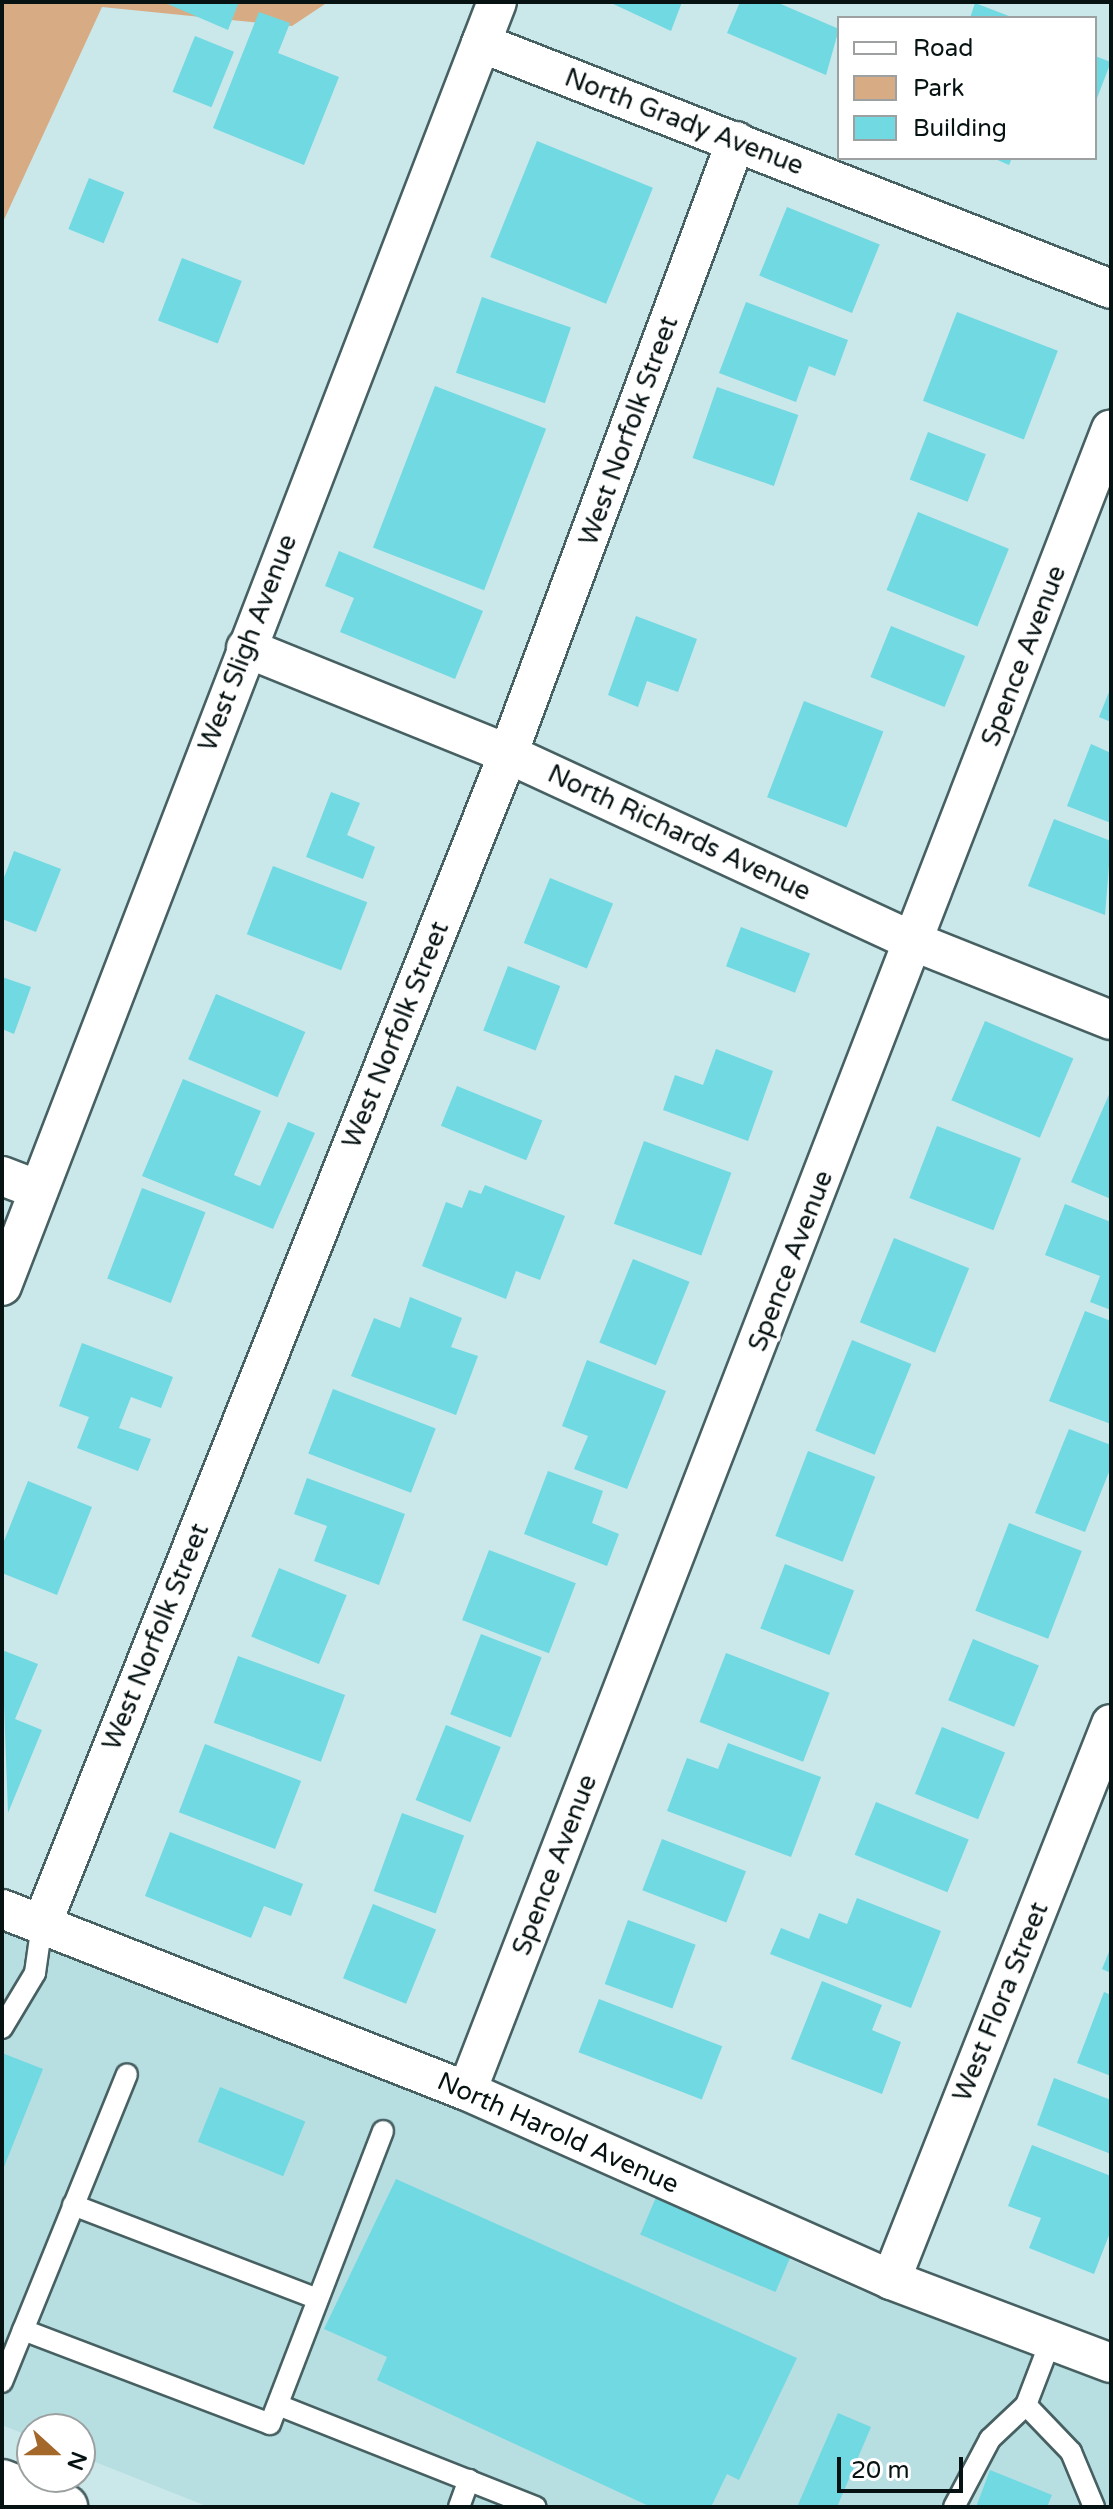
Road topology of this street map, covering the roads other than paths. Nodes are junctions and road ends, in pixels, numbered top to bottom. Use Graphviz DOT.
graph roads {
  1 [pos="497,2"];
  2 [pos="481,43"];
  3 [pos="736,141"];
  4 [pos="1111,289"];
  5 [pos="1111,429"];
  6 [pos="246,648"];
  7 [pos="508,754"];
  8 [pos="915,942"];
  9 [pos="1111,1020"];
  10 [pos="2,1176"];
  11 [pos="38,1190"];
  12 [pos="2,1286"];
  13 [pos="1111,1724"];
  14 [pos="2,1909"];
  15 [pos="42,1924"];
  16 [pos="2,2028"];
  17 [pos="127,2074"];
  18 [pos="467,2091"];
  19 [pos="383,2131"];
  20 [pos="73,2205"];
  21 [pos="891,2280"];
  22 [pos="318,2299"];
  23 [pos="23,2330"];
  24 [pos="1051,2340"];
  25 [pos="1111,2363"];
  26 [pos="2,2382"];
  27 [pos="278,2405"];
  28 [pos="1026,2405"];
  29 [pos="469,2480"];
  30 [pos="2,2482"];
  31 [pos="1092,2498"];
  32 [pos="65,2507"];
  33 [pos="459,2507"];
  34 [pos="535,2507"];
  35 [pos="954,2507"];
  1 -- 2 [label="street, West Sligh Avenue"];
  2 -- 3 [label="street, North Grady Avenue"];
  2 -- 6 [label="street, West Sligh Avenue"];
  3 -- 4 [label="street, North Grady Avenue"];
  3 -- 7 [label="street, West Norfolk Street"];
  5 -- 8 [label="street, Spence Avenue"];
  6 -- 7 [label="street, North Richards Avenue"];
  6 -- 11 [label="street, West Sligh Avenue"];
  7 -- 8 [label="street, North Richards Avenue"];
  7 -- 15 [label="street, West Norfolk Street"];
  8 -- 9 [label="street, North Richards Avenue"];
  8 -- 18 [label="street, Spence Avenue"];
  10 -- 11 [label="street"];
  11 -- 12 [label="street, West Sligh Avenue"];
  13 -- 21 [label="street, West Flora Street"];
  14 -- 15 [label="street, North Harold Avenue"];
  15 -- 16 [label="lane"];
  15 -- 18 [label="street, North Harold Avenue"];
  17 -- 20 [label="lane"];
  18 -- 21 [label="street, North Harold Avenue"];
  19 -- 22 [label="lane"];
  20 -- 22 [label="lane"];
  20 -- 23 [label="lane"];
  21 -- 24 [label="street, North Harold Avenue"];
  22 -- 27 [label="lane"];
  23 -- 26 [label="lane"];
  23 -- 27 [label="lane"];
  24 -- 25 [label="street, North Harold Avenue"];
  24 -- 28 [label="lane"];
  27 -- 29 [label="lane"];
  28 -- 31 [label="lane"];
  28 -- 35 [label="lane"];
  29 -- 33 [label="lane"];
  29 -- 34 [label="lane"];
  30 -- 32 [label="main road"];
}
